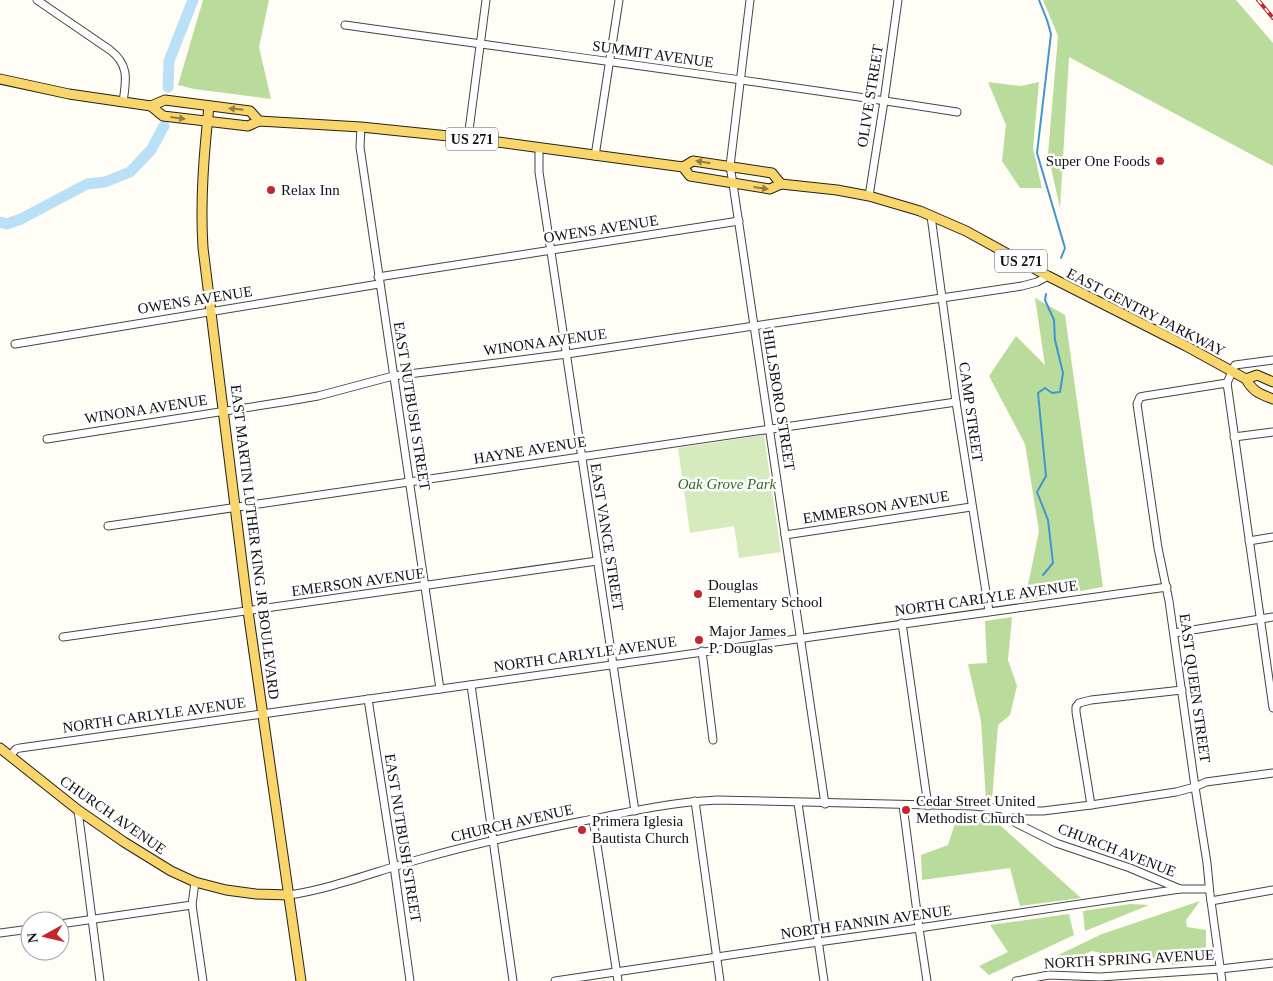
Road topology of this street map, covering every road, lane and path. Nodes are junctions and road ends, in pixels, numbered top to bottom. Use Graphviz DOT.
graph roads {
  1 [pos="37,0"];
  2 [pos="486,0"];
  3 [pos="619,0"];
  4 [pos="750,0"];
  5 [pos="898,0"];
  6 [pos="345,24"];
  7 [pos="480,44"];
  8 [pos="610,62"];
  9 [pos="0,78"];
  10 [pos="740,80"];
  11 [pos="884,100"];
  12 [pos="123,102"];
  13 [pos="151,106"];
  14 [pos="209,106"];
  15 [pos="957,112"];
  16 [pos="208,121"];
  17 [pos="259,121"];
  18 [pos="361,127"];
  19 [pos="468,138"];
  20 [pos="539,148"];
  21 [pos="595,156"];
  22 [pos="730,166"];
  23 [pos="683,167"];
  24 [pos="734,184"];
  25 [pos="781,184"];
  26 [pos="869,196"];
  27 [pos="931,216"];
  28 [pos="739,221"];
  29 [pos="551,250"];
  30 [pos="1048,276"];
  31 [pos="379,280"];
  32 [pos="942,299"];
  33 [pos="211,312"];
  34 [pos="754,326"];
  35 [pos="15,344"];
  36 [pos="567,354"];
  37 [pos="1273,360"];
  38 [pos="1232,372"];
  39 [pos="393,376"];
  40 [pos="1246,379"];
  41 [pos="1273,382"];
  42 [pos="1227,383"];
  43 [pos="1257,392"];
  44 [pos="1273,399"];
  45 [pos="956,402"];
  46 [pos="1273,406"];
  47 [pos="224,411"];
  48 [pos="770,429"];
  49 [pos="1273,432"];
  50 [pos="1234,437"];
  51 [pos="47,439"];
  52 [pos="581,456"];
  53 [pos="410,482"];
  54 [pos="971,506"];
  55 [pos="236,507"];
  56 [pos="108,526"];
  57 [pos="785,535"];
  58 [pos="1273,538"];
  59 [pos="1249,541"];
  60 [pos="597,561"];
  61 [pos="425,586"];
  62 [pos="1167,587"];
  63 [pos="248,611"];
  64 [pos="988,611"];
  65 [pos="1273,617"];
  66 [pos="1261,619"];
  67 [pos="902,623"];
  68 [pos="1174,633"];
  69 [pos="63,637"];
  70 [pos="801,637"];
  71 [pos="702,651"];
  72 [pos="613,664"];
  73 [pos="471,685"];
  74 [pos="440,689"];
  75 [pos="1182,690"];
  76 [pos="368,699"];
  77 [pos="1273,708"];
  78 [pos="263,714"];
  79 [pos="713,740"];
  80 [pos="0,748"];
  81 [pos="10,756"];
  82 [pos="1273,772"];
  83 [pos="1195,787"];
  84 [pos="695,801"];
  85 [pos="798,802"];
  86 [pos="825,804"];
  87 [pos="903,805"];
  88 [pos="1091,805"];
  89 [pos="928,806"];
  90 [pos="1003,809"];
  91 [pos="78,810"];
  92 [pos="635,811"];
  93 [pos="593,819"];
  94 [pos="494,839"];
  95 [pos="394,866"];
  96 [pos="195,882"];
  97 [pos="1180,889"];
  98 [pos="1209,889"];
  99 [pos="1273,890"];
  100 [pos="289,895"];
  101 [pos="1211,900"];
  102 [pos="192,905"];
  103 [pos="92,920"];
  104 [pos="70,923"];
  105 [pos="919,928"];
  106 [pos="20,930"];
  107 [pos="0,933"];
  108 [pos="818,942"];
  109 [pos="716,957"];
  110 [pos="1273,963"];
  111 [pos="1220,969"];
  112 [pos="616,972"];
  113 [pos="1100,979"];
  114 [pos="100,981"];
  115 [pos="203,981"];
  116 [pos="301,981"];
  117 [pos="410,981"];
  118 [pos="514,981"];
  119 [pos="555,981"];
  120 [pos="618,981"];
  121 [pos="720,981"];
  122 [pos="824,981"];
  123 [pos="927,981"];
  124 [pos="1016,981"];
  125 [pos="1222,981"];
  1 -- 12 [label="street"];
  2 -- 7 [label="street"];
  3 -- 8 [label="street"];
  4 -- 10 [label="street, HILLSBORO STREET"];
  5 -- 11 [label="street, OLIVE STREET"];
  6 -- 7 [label="street, SUMMIT AVENUE"];
  7 -- 8 [label="street, SUMMIT AVENUE"];
  7 -- 19 [label="street"];
  8 -- 10 [label="street, SUMMIT AVENUE"];
  8 -- 21 [label="street"];
  9 -- 12 [label="main road, EAST GENTRY PARKWAY / US 271"];
  10 -- 11 [label="street, SUMMIT AVENUE"];
  10 -- 22 [label="street, HILLSBORO STREET"];
  11 -- 15 [label="street, SUMMIT AVENUE"];
  11 -- 26 [label="street, OLIVE STREET"];
  12 -- 13 [label="main road, EAST GENTRY PARKWAY / US 271"];
  13 -- 14 [label="main road, EAST GENTRY PARKWAY / US 271"];
  13 -- 16 [label="main road, EAST GENTRY PARKWAY / US 271, one-way"];
  14 -- 16 [label="main road, EAST MARTIN LUTHER KING JR BOULEVARD"];
  17 -- 14 [label="main road, EAST GENTRY PARKWAY / US 271, one-way"];
  16 -- 17 [label="main road, EAST GENTRY PARKWAY / US 271"];
  16 -- 33 [label="main road, EAST MARTIN LUTHER KING JR BOULEVARD"];
  17 -- 18 [label="main road, EAST GENTRY PARKWAY / US 271"];
  18 -- 19 [label="main road, EAST GENTRY PARKWAY / US 271"];
  18 -- 31 [label="street, EAST NUTBUSH STREET"];
  19 -- 20 [label="main road, EAST GENTRY PARKWAY / US 271"];
  20 -- 21 [label="main road, EAST GENTRY PARKWAY / US 271"];
  20 -- 29 [label="street, EAST VANCE STREET"];
  21 -- 23 [label="main road, EAST GENTRY PARKWAY / US 271"];
  22 -- 23 [label="main road, EAST GENTRY PARKWAY / US 271, one-way"];
  22 -- 24 [label="street, HILLSBORO STREET"];
  22 -- 25 [label="main road, EAST GENTRY PARKWAY / US 271"];
  23 -- 24 [label="main road, EAST GENTRY PARKWAY / US 271"];
  24 -- 25 [label="main road, EAST GENTRY PARKWAY / US 271, one-way"];
  24 -- 28 [label="street, HILLSBORO STREET"];
  25 -- 26 [label="main road, EAST GENTRY PARKWAY / US 271"];
  26 -- 27 [label="main road, EAST GENTRY PARKWAY / US 271"];
  27 -- 30 [label="main road, EAST GENTRY PARKWAY / US 271"];
  27 -- 32 [label="street, CAMP STREET"];
  28 -- 29 [label="street, OWENS AVENUE"];
  28 -- 34 [label="street, HILLSBORO STREET"];
  29 -- 31 [label="street, OWENS AVENUE"];
  29 -- 36 [label="street, EAST VANCE STREET"];
  30 -- 32 [label="street, WINONA AVENUE"];
  30 -- 38 [label="main road, EAST GENTRY PARKWAY / US 271"];
  31 -- 33 [label="street, OWENS AVENUE"];
  31 -- 39 [label="street, EAST NUTBUSH STREET"];
  32 -- 34 [label="street, WINONA AVENUE"];
  32 -- 45 [label="street, CAMP STREET"];
  33 -- 35 [label="street, OWENS AVENUE"];
  33 -- 47 [label="main road, EAST MARTIN LUTHER KING JR BOULEVARD"];
  34 -- 36 [label="street, WINONA AVENUE"];
  34 -- 48 [label="street, HILLSBORO STREET"];
  36 -- 39 [label="street, WINONA AVENUE"];
  36 -- 52 [label="street, EAST VANCE STREET"];
  37 -- 38 [label="street"];
  38 -- 40 [label="main road, EAST GENTRY PARKWAY / US 271"];
  38 -- 42 [label="street"];
  39 -- 47 [label="street, WINONA AVENUE"];
  39 -- 53 [label="street, EAST NUTBUSH STREET"];
  40 -- 41 [label="main road, EAST GENTRY PARKWAY / US 271"];
  40 -- 43 [label="main road, EAST GENTRY PARKWAY / US 271"];
  42 -- 50 [label="street"];
  42 -- 62 [label="street, EAST QUEEN STREET"];
  43 -- 44 [label="main road, US 271"];
  43 -- 46 [label="main road, EAST GENTRY PARKWAY"];
  45 -- 48 [label="street, HAYNE AVENUE"];
  45 -- 54 [label="street, CAMP STREET"];
  47 -- 51 [label="street, WINONA AVENUE"];
  47 -- 55 [label="main road, EAST MARTIN LUTHER KING JR BOULEVARD"];
  48 -- 52 [label="street, HAYNE AVENUE"];
  48 -- 57 [label="street, HILLSBORO STREET"];
  49 -- 50 [label="street"];
  50 -- 59 [label="street"];
  52 -- 53 [label="street, HAYNE AVENUE"];
  52 -- 60 [label="street, EAST VANCE STREET"];
  53 -- 55 [label="street, HAYNE AVENUE"];
  53 -- 61 [label="street, EAST NUTBUSH STREET"];
  54 -- 57 [label="street, EMMERSON AVENUE"];
  54 -- 64 [label="street, CAMP STREET"];
  55 -- 56 [label="street, HAYNE AVENUE"];
  55 -- 63 [label="main road, EAST MARTIN LUTHER KING JR BOULEVARD"];
  57 -- 70 [label="street, HILLSBORO STREET"];
  58 -- 59 [label="street"];
  59 -- 66 [label="street"];
  60 -- 61 [label="street, EMERSON AVENUE"];
  60 -- 72 [label="street, EAST VANCE STREET"];
  61 -- 63 [label="street, EMERSON AVENUE"];
  61 -- 74 [label="street, EAST NUTBUSH STREET"];
  62 -- 64 [label="street, NORTH CARLYLE AVENUE"];
  62 -- 68 [label="street, EAST QUEEN STREET"];
  63 -- 69 [label="street, EMERSON AVENUE"];
  63 -- 78 [label="main road, EAST MARTIN LUTHER KING JR BOULEVARD"];
  64 -- 67 [label="street, NORTH CARLYLE AVENUE"];
  65 -- 66 [label="street"];
  66 -- 68 [label="street"];
  66 -- 77 [label="street"];
  67 -- 70 [label="street, NORTH CARLYLE AVENUE"];
  67 -- 89 [label="street"];
  68 -- 75 [label="street, EAST QUEEN STREET"];
  70 -- 71 [label="street, NORTH CARLYLE AVENUE"];
  70 -- 86 [label="street, HILLSBORO STREET"];
  71 -- 72 [label="street, NORTH CARLYLE AVENUE"];
  71 -- 79 [label="street"];
  72 -- 73 [label="street, NORTH CARLYLE AVENUE"];
  72 -- 92 [label="street, EAST VANCE STREET"];
  73 -- 74 [label="street, NORTH CARLYLE AVENUE"];
  73 -- 94 [label="street"];
  74 -- 76 [label="street, NORTH CARLYLE AVENUE"];
  75 -- 83 [label="street, EAST QUEEN STREET"];
  75 -- 88 [label="street"];
  76 -- 78 [label="street, NORTH CARLYLE AVENUE"];
  76 -- 95 [label="street, EAST NUTBUSH STREET"];
  78 -- 81 [label="street, NORTH CARLYLE AVENUE"];
  78 -- 100 [label="main road, EAST MARTIN LUTHER KING JR BOULEVARD"];
  80 -- 81 [label="main road, CHURCH AVENUE"];
  81 -- 91 [label="main road, CHURCH AVENUE"];
  82 -- 83 [label="street"];
  83 -- 88 [label="street"];
  83 -- 98 [label="street, EAST QUEEN STREET"];
  84 -- 85 [label="street, CHURCH AVENUE"];
  84 -- 92 [label="street, CHURCH AVENUE"];
  84 -- 109 [label="street"];
  85 -- 86 [label="street, CHURCH AVENUE"];
  85 -- 108 [label="street"];
  86 -- 87 [label="street, CHURCH AVENUE"];
  87 -- 89 [label="street, CHURCH AVENUE"];
  87 -- 105 [label="street"];
  88 -- 90 [label="street"];
  89 -- 90 [label="street, CHURCH AVENUE"];
  90 -- 97 [label="street, CHURCH AVENUE"];
  91 -- 96 [label="main road, CHURCH AVENUE"];
  91 -- 103 [label="street"];
  92 -- 93 [label="street, CHURCH AVENUE"];
  93 -- 94 [label="street, CHURCH AVENUE"];
  93 -- 112 [label="street"];
  94 -- 95 [label="street, CHURCH AVENUE"];
  94 -- 118 [label="street"];
  95 -- 100 [label="street, CHURCH AVENUE"];
  95 -- 117 [label="street, EAST NUTBUSH STREET"];
  96 -- 100 [label="main road, CHURCH AVENUE"];
  96 -- 102 [label="street"];
  97 -- 98 [label="street, CHURCH AVENUE"];
  97 -- 105 [label="street, NORTH FANNIN AVENUE"];
  98 -- 101 [label="street, EAST QUEEN STREET"];
  99 -- 101 [label="street"];
  100 -- 116 [label="main road, EAST MARTIN LUTHER KING JR BOULEVARD"];
  101 -- 111 [label="street, EAST QUEEN STREET"];
  102 -- 103 [label="street"];
  102 -- 115 [label="street"];
  103 -- 104 [label="street"];
  103 -- 114 [label="street"];
  105 -- 108 [label="street, NORTH FANNIN AVENUE"];
  105 -- 123 [label="street"];
  106 -- 107 [label="street"];
  108 -- 109 [label="street, NORTH FANNIN AVENUE"];
  108 -- 122 [label="street"];
  109 -- 112 [label="street, NORTH FANNIN AVENUE"];
  109 -- 121 [label="street"];
  110 -- 111 [label="street, NORTH SPRING AVENUE"];
  111 -- 113 [label="street, NORTH SPRING AVENUE"];
  111 -- 125 [label="street, EAST QUEEN STREET"];
  112 -- 119 [label="street, NORTH FANNIN AVENUE"];
  112 -- 120 [label="street"];
  113 -- 124 [label="street, NORTH SPRING AVENUE"];
}
